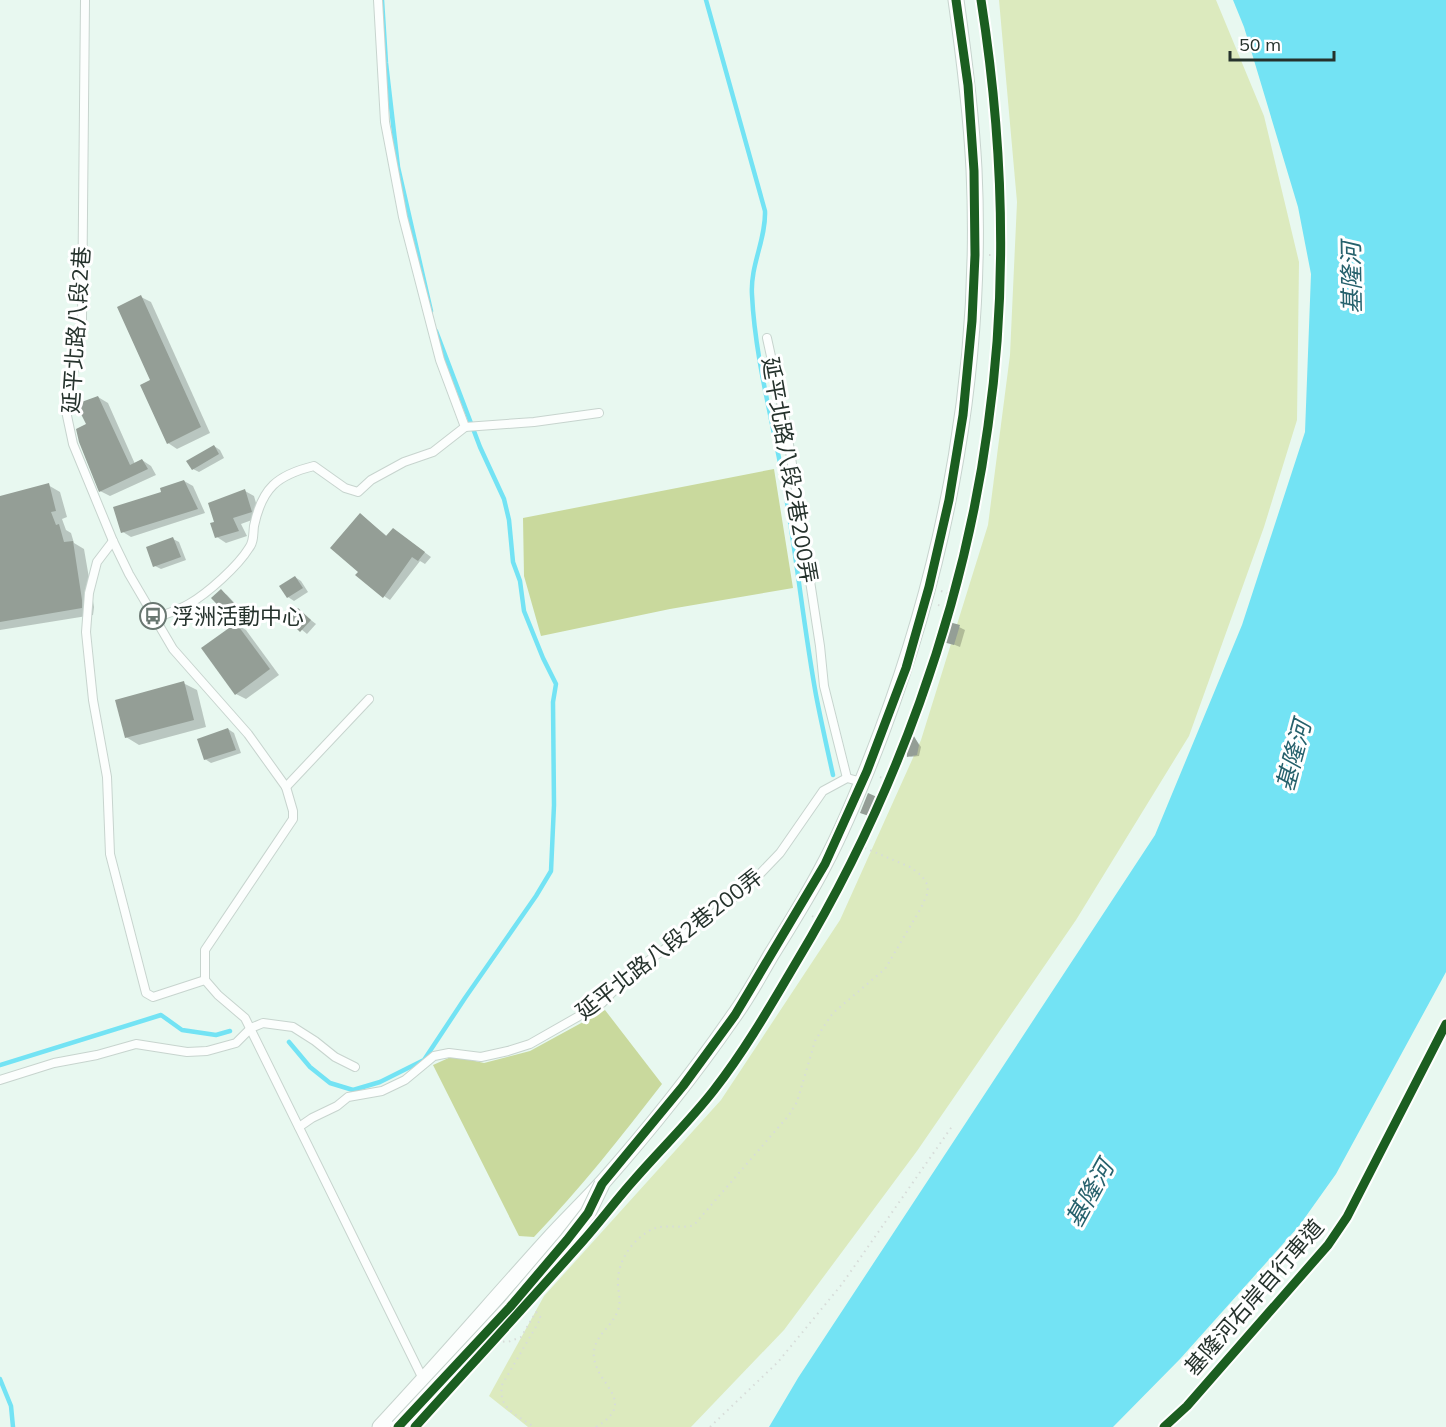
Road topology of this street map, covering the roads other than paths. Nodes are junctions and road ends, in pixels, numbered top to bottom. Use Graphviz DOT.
graph roads {
  1 [pos="85,0"];
  2 [pos="378,0"];
  3 [pos="956,0"];
  4 [pos="767,338"];
  5 [pos="599,413"];
  6 [pos="465,427"];
  7 [pos="113,541"];
  8 [pos="155,618"];
  9 [pos="369,699"];
  10 [pos="854,780"];
  11 [pos="286,787"];
  12 [pos="205,980"];
  13 [pos="251,1028"];
  14 [pos="355,1067"];
  15 [pos="0,1080"];
  16 [pos="299,1127"];
  17 [pos="602,1184"];
  18 [pos="427,1374"];
  19 [pos="380,1427"];
  20 [pos="400,1427"];
  1 -- 7 [label="lane, 延平北路八段2巷"];
  2 -- 6 [label="lane"];
  3 -- 10 [label="street"];
  4 -- 10 [label="lane, 延平北路八段2巷200弄"];
  5 -- 6 [label="lane"];
  6 -- 8 [label="lane"];
  7 -- 8 [label="lane, 延平北路八段2巷"];
  7 -- 12 [label="lane"];
  8 -- 11 [label="lane"];
  9 -- 11 [label="lane"];
  10 -- 16 [label="lane, 延平北路八段2巷200弄"];
  10 -- 17 [label="street"];
  11 -- 12 [label="lane"];
  12 -- 13 [label="lane"];
  13 -- 14 [label="lane"];
  13 -- 15 [label="lane"];
  13 -- 16 [label="lane"];
  16 -- 18 [label="lane"];
  17 -- 18 [label="street"];
  17 -- 20 [label="street, bridge"];
  18 -- 19 [label="street"];
  18 -- 20 [label="lane"];
}
